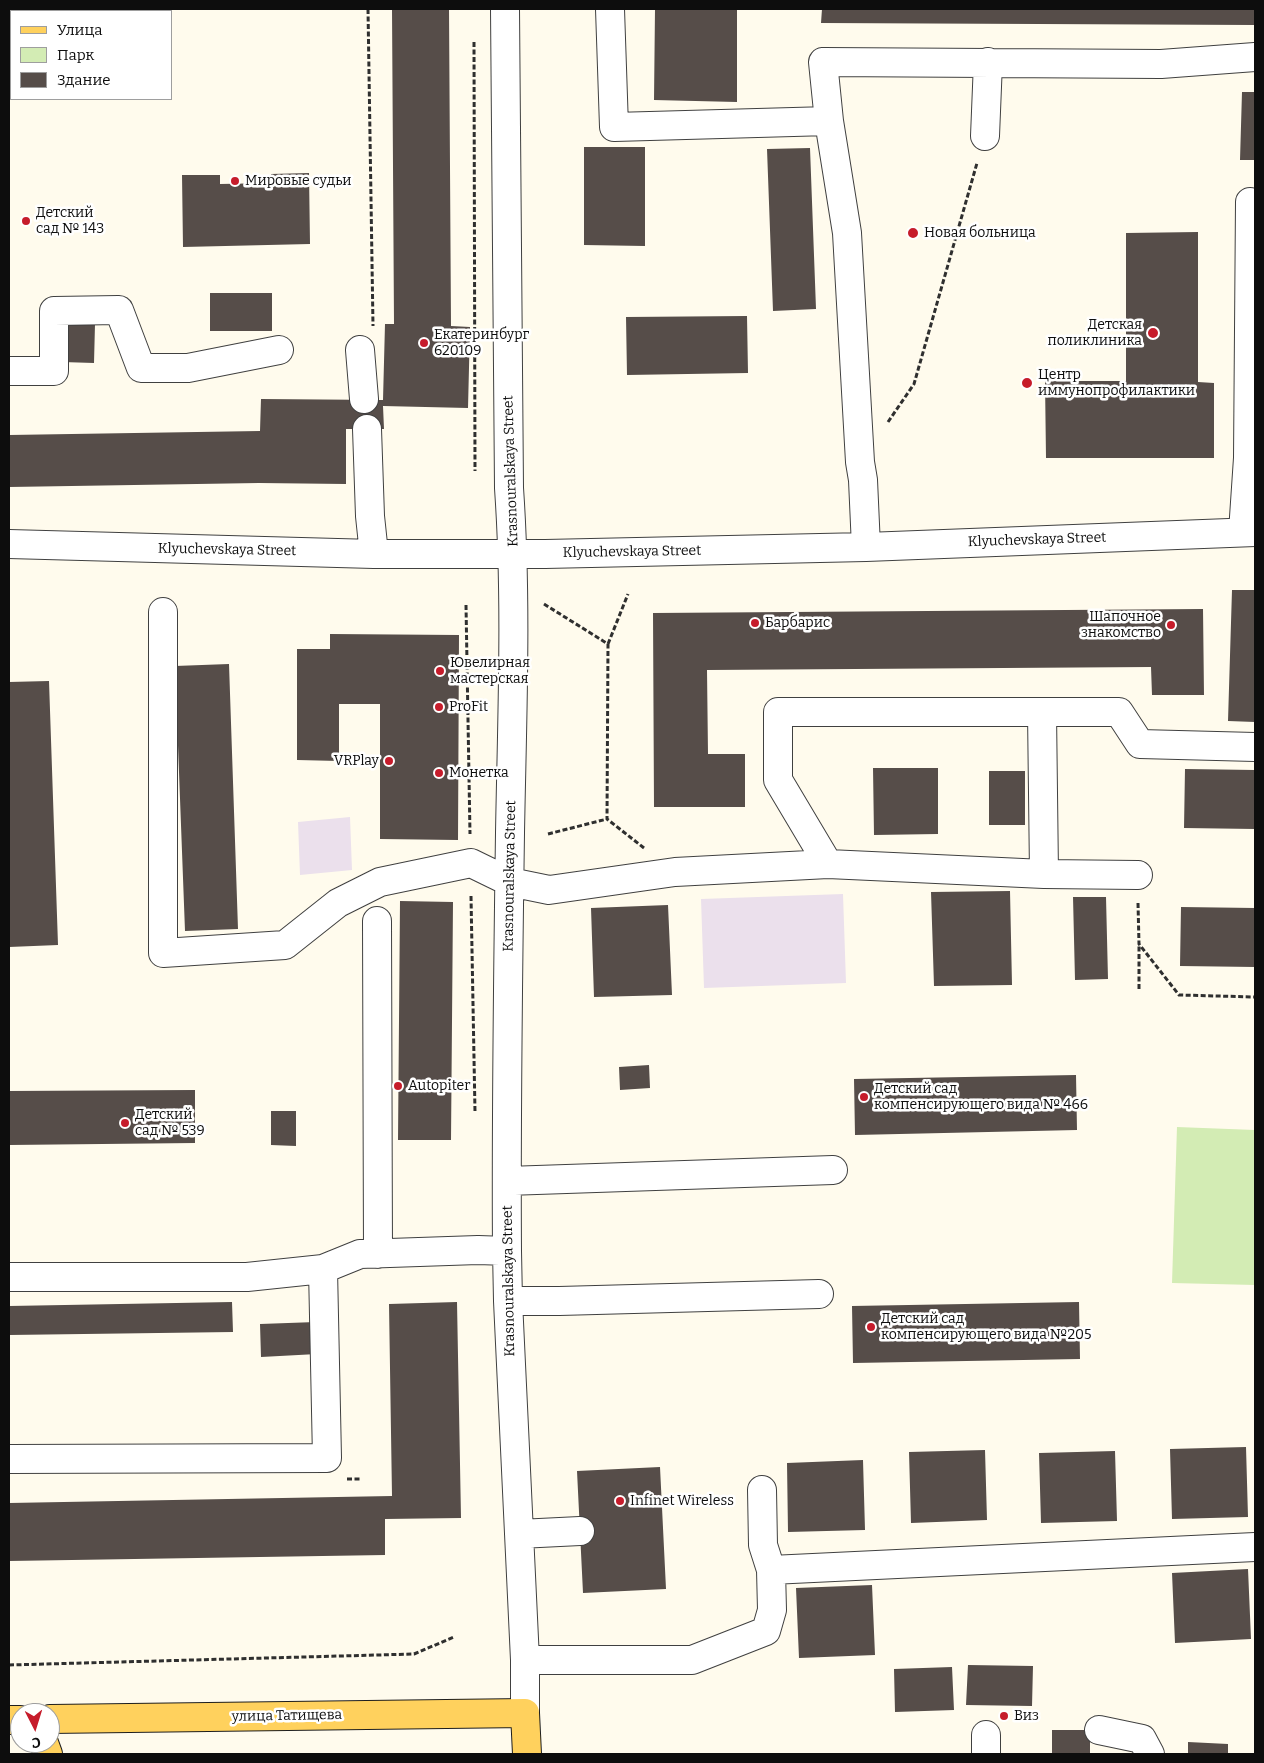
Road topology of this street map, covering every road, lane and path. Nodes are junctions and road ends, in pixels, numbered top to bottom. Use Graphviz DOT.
graph roads {
  1 [pos="368,9"];
  2 [pos="505,9"];
  3 [pos="610,9"];
  4 [pos="474,38"];
  5 [pos="1255,57"];
  6 [pos="988,62"];
  7 [pos="829,121"];
  8 [pos="985,136"];
  9 [pos="1250,202"];
  10 [pos="279,350"];
  11 [pos="360,350"];
  12 [pos="1252,359"];
  13 [pos="9,371"];
  14 [pos="364,400"];
  15 [pos="887,423"];
  16 [pos="367,429"];
  17 [pos="475,471"];
  18 [pos="1249,532"];
  19 [pos="9,544"];
  20 [pos="866,546"];
  21 [pos="374,554"];
  22 [pos="513,554"];
  23 [pos="628,594"];
  24 [pos="544,604"];
  25 [pos="466,605"];
  26 [pos="163,612"];
  27 [pos="608,644"];
  28 [pos="1042,712"];
  29 [pos="1255,747"];
  30 [pos="607,819"];
  31 [pos="548,834"];
  32 [pos="471,863"];
  33 [pos="828,864"];
  34 [pos="675,872"];
  35 [pos="1044,874"];
  36 [pos="1138,875"];
  37 [pos="510,882"];
  38 [pos="377,921"];
  39 [pos="1139,944"];
  40 [pos="1139,989"];
  41 [pos="1255,997"];
  42 [pos="476,1121"];
  43 [pos="833,1170"];
  44 [pos="507,1180"];
  45 [pos="507,1251"];
  46 [pos="378,1254"];
  47 [pos="323,1269"];
  48 [pos="9,1277"];
  49 [pos="819,1294"];
  50 [pos="508,1302"];
  51 [pos="9,1459"];
  52 [pos="762,1490"];
  53 [pos="580,1531"];
  54 [pos="518,1534"];
  55 [pos="1255,1547"];
  56 [pos="771,1570"];
  57 [pos="454,1637"];
  58 [pos="525,1660"];
  59 [pos="9,1665"];
  60 [pos="525,1713"];
  61 [pos="60,1719"];
  62 [pos="1099,1730"];
  63 [pos="527,1754"];
  64 [pos="1150,1754"];
  1 -- 11 [label="path"];
  2 -- 22 [label="street, Krasnouralskaya Street"];
  3 -- 7 [label="street"];
  4 -- 17 [label="path"];
  5 -- 6 [label="street"];
  6 -- 7 [label="street"];
  6 -- 8 [label="street"];
  7 -- 20 [label="street"];
  8 -- 15 [label="path"];
  9 -- 12 [label="street"];
  10 -- 13 [label="street"];
  11 -- 14 [label="street"];
  12 -- 18 [label="street"];
  16 -- 21 [label="street"];
  18 -- 20 [label="street, Klyuchevskaya Street"];
  19 -- 21 [label="street, Klyuchevskaya Street"];
  20 -- 22 [label="street, Klyuchevskaya Street"];
  21 -- 22 [label="street, Klyuchevskaya Street"];
  22 -- 37 [label="street, Krasnouralskaya Street"];
  23 -- 27 [label="path"];
  24 -- 27 [label="path"];
  25 -- 32 [label="path"];
  26 -- 32 [label="street"];
  27 -- 30 [label="path"];
  28 -- 29 [label="street"];
  28 -- 33 [label="street"];
  28 -- 35 [label="street"];
  30 -- 31 [label="path"];
  30 -- 34 [label="path"];
  32 -- 37 [label="street"];
  32 -- 42 [label="path"];
  33 -- 34 [label="street"];
  33 -- 35 [label="street"];
  34 -- 37 [label="street"];
  35 -- 36 [label="street"];
  36 -- 39 [label="path"];
  37 -- 44 [label="street, Krasnouralskaya Street"];
  38 -- 46 [label="street"];
  39 -- 40 [label="path"];
  39 -- 41 [label="path"];
  43 -- 44 [label="street"];
  44 -- 45 [label="street, Krasnouralskaya Street"];
  45 -- 46 [label="street"];
  45 -- 50 [label="street, Krasnouralskaya Street"];
  46 -- 47 [label="street"];
  47 -- 48 [label="street"];
  47 -- 51 [label="street"];
  49 -- 50 [label="street"];
  50 -- 54 [label="street, Krasnouralskaya Street"];
  52 -- 56 [label="street"];
  53 -- 54 [label="street"];
  54 -- 58 [label="street, Krasnouralskaya Street"];
  55 -- 56 [label="street"];
  56 -- 58 [label="street"];
  57 -- 59 [label="path"];
  58 -- 60 [label="street, Krasnouralskaya Street"];
  60 -- 61 [label="main road, улица Татищева"];
  60 -- 63 [label="main road"];
  62 -- 64 [label="street"];
}
